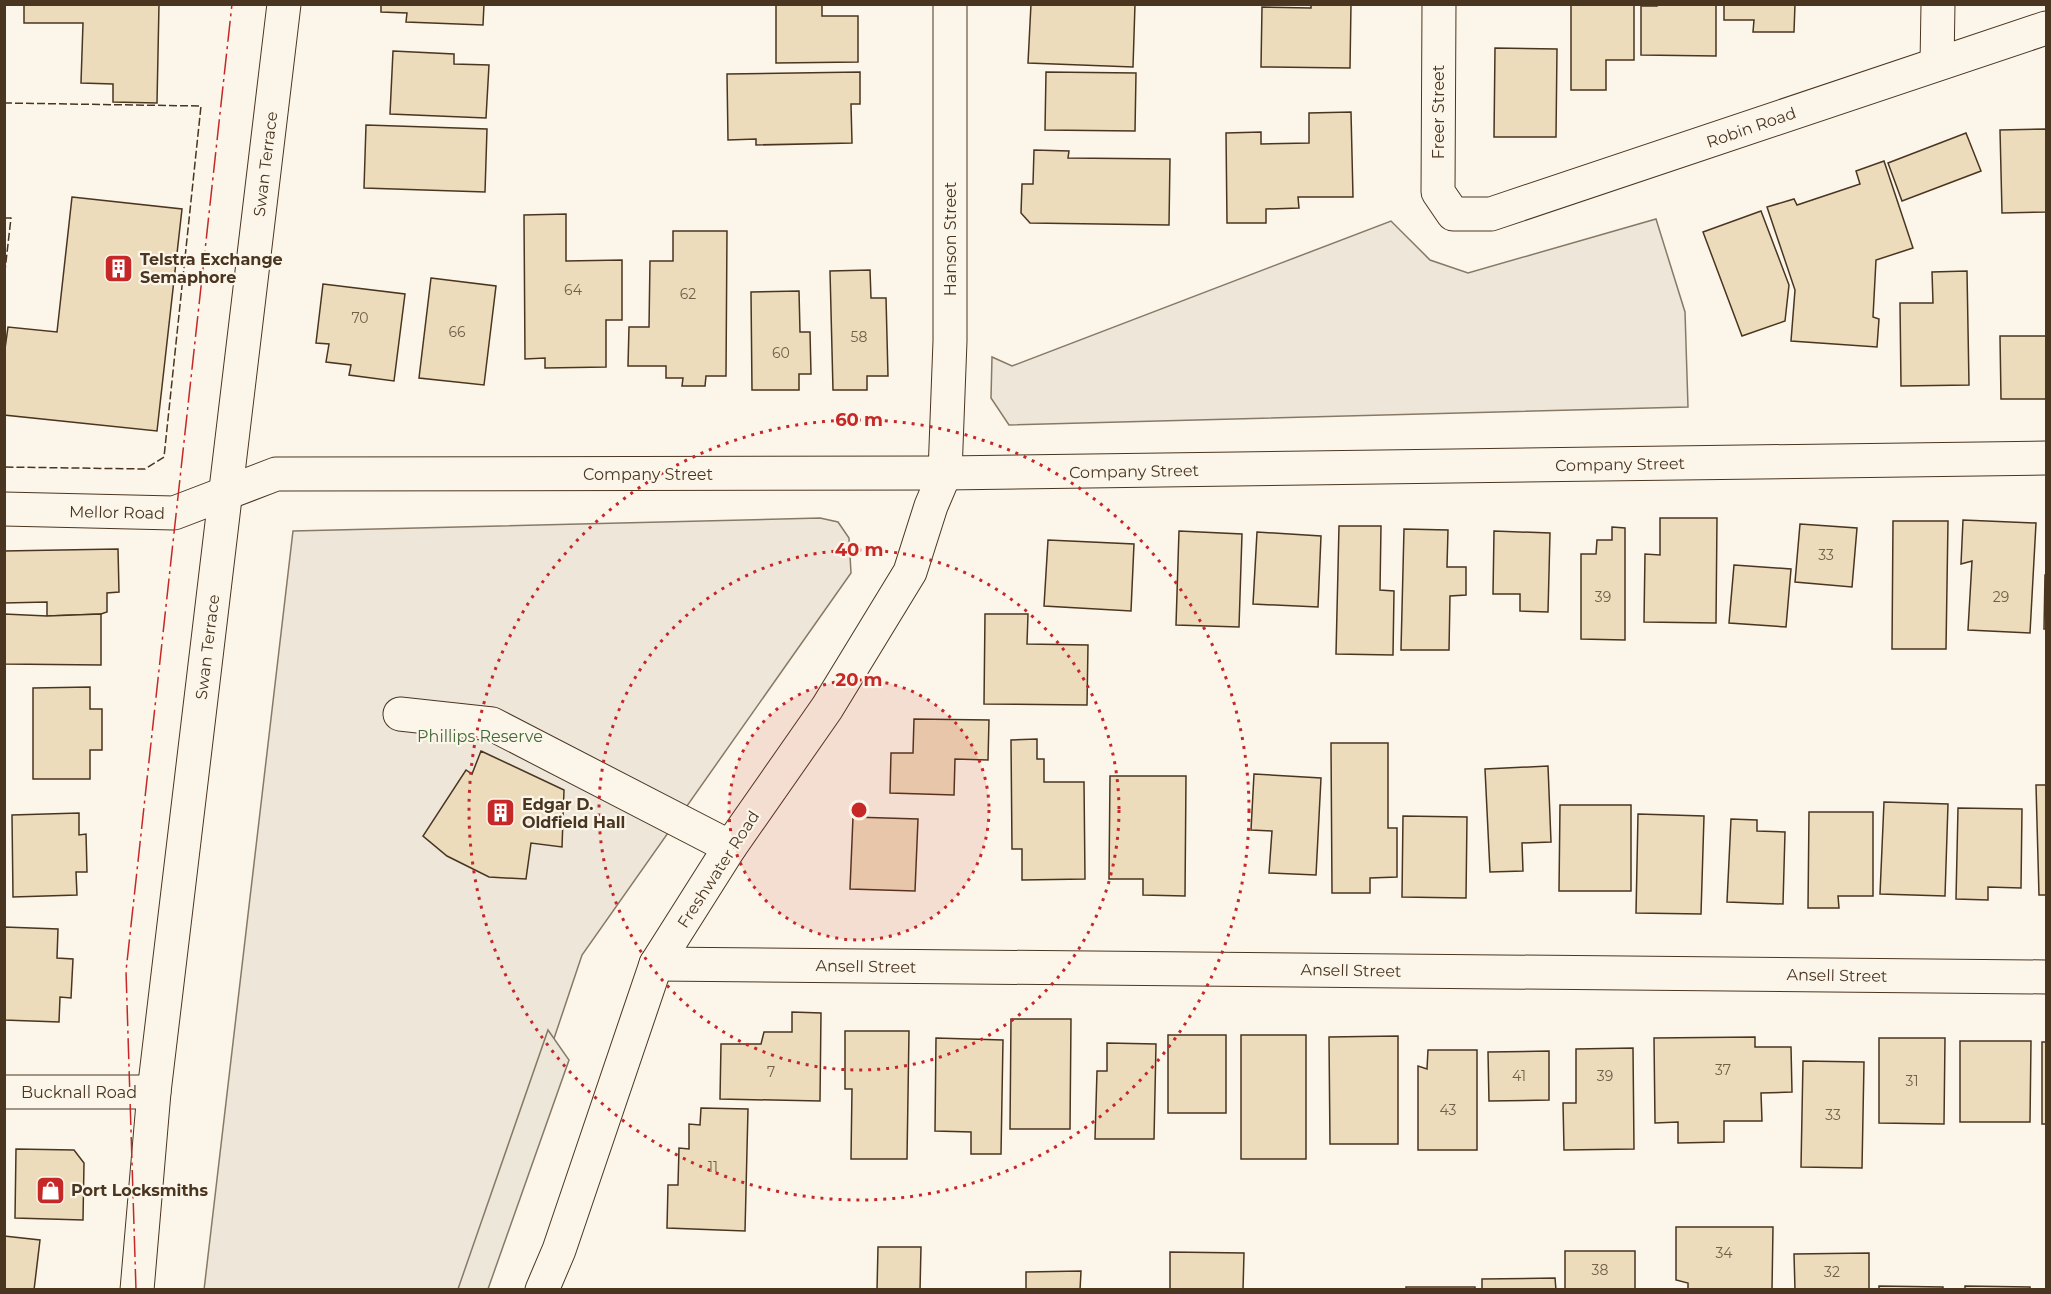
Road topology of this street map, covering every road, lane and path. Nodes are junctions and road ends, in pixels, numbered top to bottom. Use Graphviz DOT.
graph roads {
  1 [pos="284,4"];
  2 [pos="950,4"];
  3 [pos="1439,4"];
  4 [pos="1938,4"];
  5 [pos="2046,28"];
  6 [pos="1937,64"];
  7 [pos="1453,214"];
  8 [pos="2046,458"];
  9 [pos="945,473"];
  10 [pos="226,494"];
  11 [pos="4,509"];
  12 [pos="400,714"];
  13 [pos="730,848"];
  14 [pos="656,964"];
  15 [pos="2046,977"];
  16 [pos="4,1092"];
  17 [pos="154,1092"];
  18 [pos="137,1290"];
  19 [pos="542,1290"];
  1 -- 10 [label="street, Swan Terrace"];
  2 -- 9 [label="street, Hanson Street"];
  3 -- 7 [label="street, Freer Street"];
  4 -- 6 [label="street"];
  5 -- 6 [label="street, Robin Road"];
  6 -- 7 [label="street, Robin Road"];
  8 -- 9 [label="street, Company Street"];
  9 -- 10 [label="street, Company Street"];
  9 -- 13 [label="street, Freshwater Road"];
  10 -- 11 [label="street, Mellor Road"];
  10 -- 17 [label="street, Swan Terrace"];
  12 -- 13 [label="street"];
  13 -- 14 [label="street, Freshwater Road"];
  14 -- 15 [label="street, Ansell Street"];
  14 -- 19 [label="street, Freshwater Road"];
  16 -- 17 [label="street, Bucknall Road"];
  17 -- 18 [label="street, Swan Terrace"];
}
